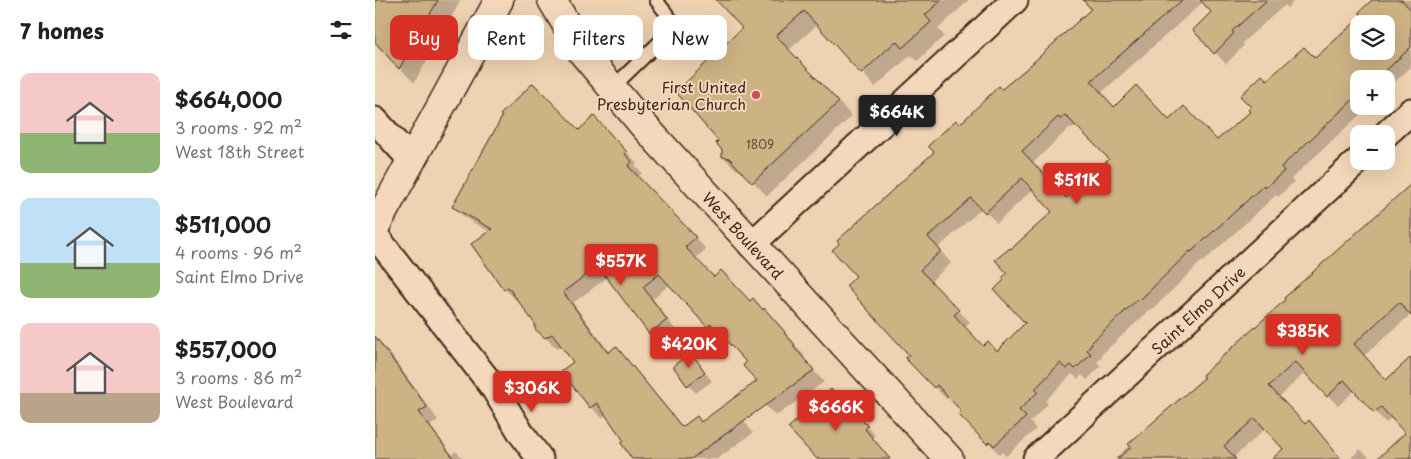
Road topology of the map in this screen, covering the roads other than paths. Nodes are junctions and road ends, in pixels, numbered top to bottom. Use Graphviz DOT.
graph roads {
  1 [pos="499,0"];
  2 [pos="552,0"];
  3 [pos="656,0"];
  4 [pos="1015,0"];
  5 [pos="612,88"];
  6 [pos="1411,111"];
  7 [pos="375,120"];
  8 [pos="1395,126"];
  9 [pos="411,160"];
  10 [pos="1350,168"];
  11 [pos="375,227"];
  12 [pos="375,235"];
  13 [pos="751,245"];
  14 [pos="540,459"];
  15 [pos="949,459"];
  16 [pos="1036,459"];
  1 -- 9 [label="street"];
  2 -- 5 [label="street, West Boulevard"];
  3 -- 5 [label="lane"];
  4 -- 13 [label="street"];
  5 -- 13 [label="street, West Boulevard"];
  6 -- 8 [label="street"];
  7 -- 9 [label="street"];
  9 -- 11 [label="street"];
  10 -- 16 [label="street, Saint Elmo Drive"];
  12 -- 14 [label="street"];
  13 -- 15 [label="street, West Boulevard"];
}
